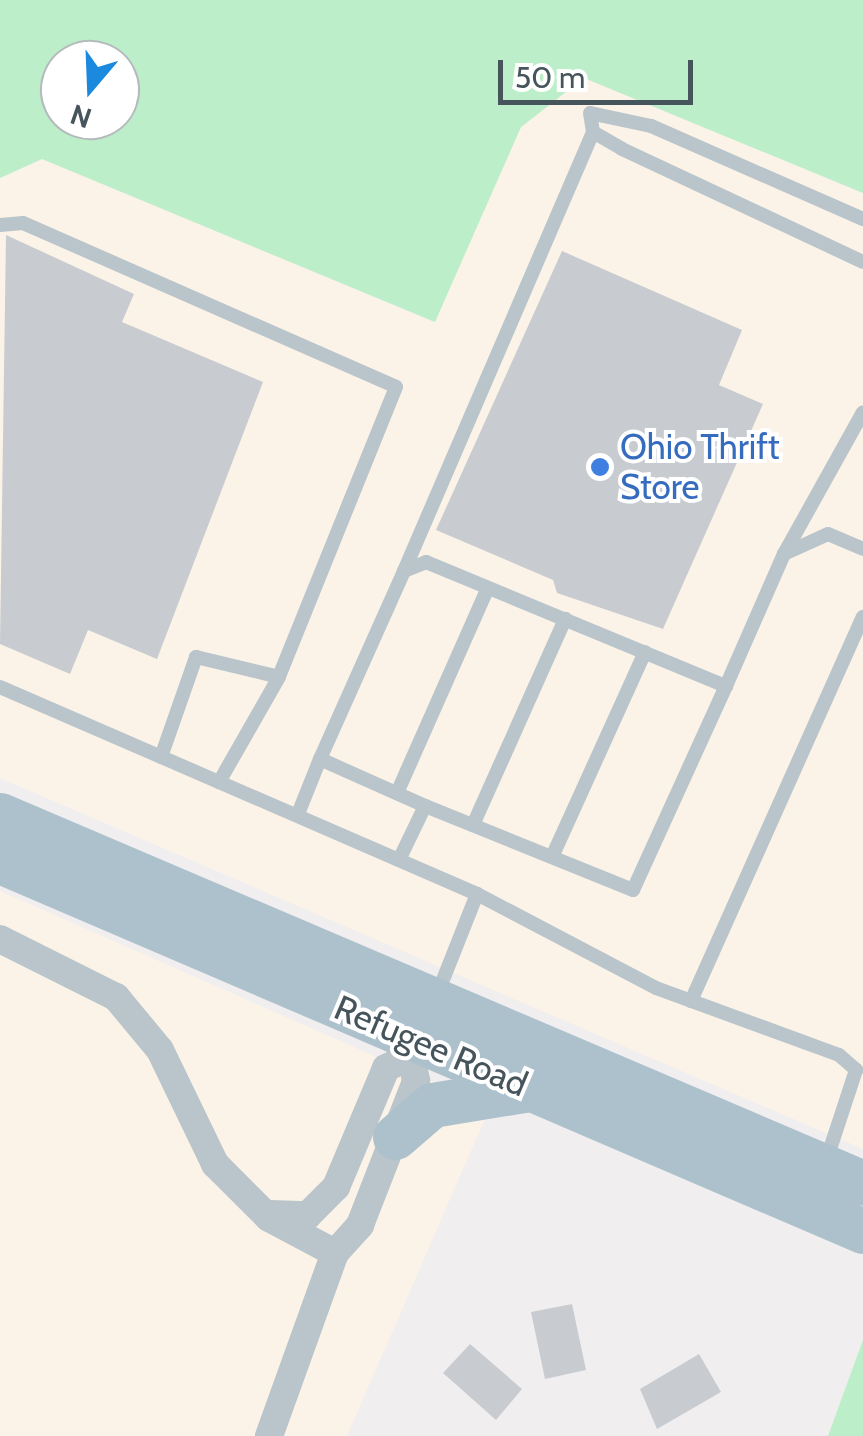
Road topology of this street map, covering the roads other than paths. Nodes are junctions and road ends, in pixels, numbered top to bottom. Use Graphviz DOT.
graph roads {
  1 [pos="594,132"];
  2 [pos="863,219"];
  3 [pos="0,225"];
  4 [pos="863,262"];
  5 [pos="863,412"];
  6 [pos="863,548"];
  7 [pos="784,554"];
  8 [pos="404,571"];
  9 [pos="488,588"];
  10 [pos="863,617"];
  11 [pos="564,619"];
  12 [pos="645,652"];
  13 [pos="279,677"];
  14 [pos="726,686"];
  15 [pos="0,688"];
  16 [pos="162,757"];
  17 [pos="320,759"];
  18 [pos="219,782"];
  19 [pos="397,794"];
  20 [pos="425,806"];
  21 [pos="0,814"];
  22 [pos="298,814"];
  23 [pos="473,826"];
  24 [pos="552,858"];
  25 [pos="399,860"];
  26 [pos="0,861"];
  27 [pos="478,894"];
  28 [pos="0,939"];
  29 [pos="692,1001"];
  30 [pos="421,1032"];
  31 [pos="861,1067"];
  32 [pos="531,1090"];
  33 [pos="395,1137"];
  34 [pos="844,1175"];
  35 [pos="336,1187"];
  36 [pos="264,1212"];
  37 [pos="863,1231"];
  38 [pos="335,1253"];
  39 [pos="269,1436"];
  1 -- 2 [label="lane"];
  1 -- 4 [label="lane"];
  1 -- 8 [label="lane"];
  3 -- 13 [label="lane"];
  5 -- 7 [label="lane"];
  6 -- 7 [label="lane"];
  7 -- 14 [label="lane"];
  8 -- 9 [label="lane"];
  8 -- 17 [label="lane"];
  9 -- 11 [label="lane"];
  9 -- 19 [label="lane"];
  10 -- 29 [label="lane"];
  11 -- 12 [label="lane"];
  11 -- 23 [label="lane"];
  12 -- 14 [label="lane"];
  12 -- 24 [label="lane"];
  13 -- 16 [label="lane"];
  13 -- 18 [label="lane"];
  14 -- 24 [label="lane"];
  15 -- 16 [label="lane"];
  16 -- 18 [label="lane"];
  17 -- 19 [label="lane"];
  17 -- 22 [label="lane"];
  18 -- 22 [label="lane"];
  19 -- 20 [label="lane"];
  20 -- 23 [label="lane"];
  20 -- 25 [label="lane"];
  21 -- 30 [label="main road, Refugee Road"];
  22 -- 25 [label="lane"];
  23 -- 24 [label="lane"];
  25 -- 27 [label="lane"];
  26 -- 30 [label="main road, Refugee Road"];
  27 -- 29 [label="lane"];
  27 -- 30 [label="lane"];
  28 -- 36 [label="street"];
  29 -- 31 [label="lane"];
  30 -- 32 [label="main road, Refugee Road"];
  30 -- 33 [label="street"];
  30 -- 34 [label="main road, Refugee Road"];
  30 -- 35 [label="street"];
  31 -- 34 [label="lane"];
  32 -- 33 [label="main road"];
  32 -- 37 [label="main road, Refugee Road"];
  33 -- 38 [label="street"];
  35 -- 36 [label="street"];
  35 -- 38 [label="street"];
  36 -- 38 [label="street"];
  38 -- 39 [label="street"];
}
